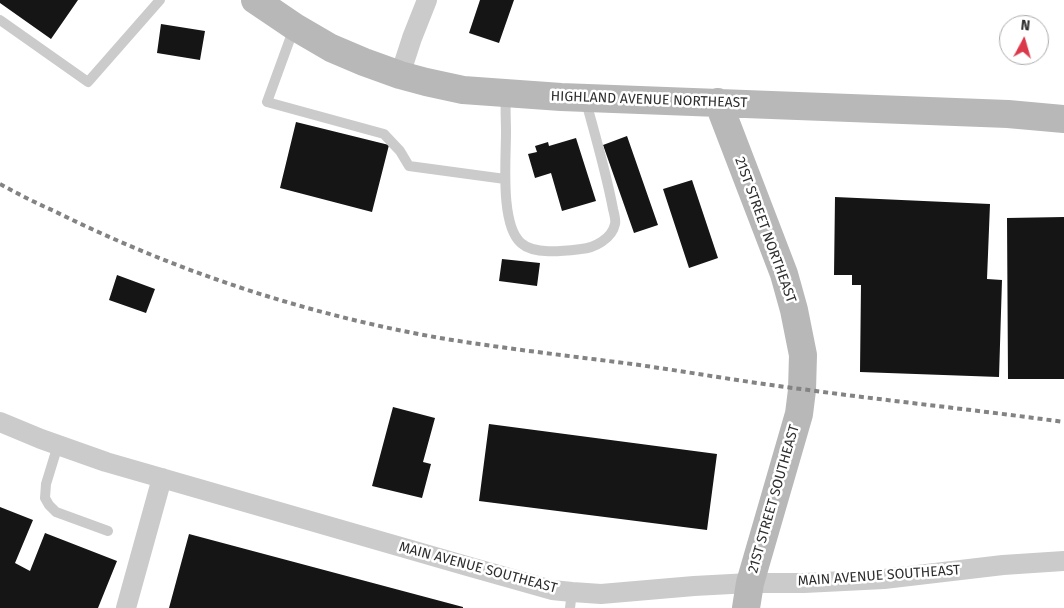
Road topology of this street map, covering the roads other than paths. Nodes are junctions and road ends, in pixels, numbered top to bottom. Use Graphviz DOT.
graph roads {
  1 [pos="160,0"];
  2 [pos="255,0"];
  3 [pos="427,0"];
  4 [pos="0,20"];
  5 [pos="295,27"];
  6 [pos="400,75"];
  7 [pos="506,93"];
  8 [pos="584,97"];
  9 [pos="718,102"];
  10 [pos="1064,119"];
  11 [pos="505,180"];
  12 [pos="802,390"];
  13 [pos="0,422"];
  14 [pos="58,445"];
  15 [pos="162,478"];
  16 [pos="108,531"];
  17 [pos="1064,561"];
  18 [pos="748,596"];
  19 [pos="571,600"];
  20 [pos="126,608"];
  1 -- 4 [label="lane"];
  2 -- 5 [label="main road, HIGHLAND AVENUE NORTHEAST"];
  3 -- 6 [label="street"];
  5 -- 6 [label="main road, HIGHLAND AVENUE NORTHEAST"];
  5 -- 11 [label="lane"];
  6 -- 7 [label="main road, HIGHLAND AVENUE NORTHEAST"];
  7 -- 8 [label="main road, HIGHLAND AVENUE NORTHEAST"];
  7 -- 11 [label="lane"];
  8 -- 9 [label="main road, HIGHLAND AVENUE NORTHEAST"];
  8 -- 11 [label="lane"];
  9 -- 10 [label="main road, HIGHLAND AVENUE NORTHEAST"];
  9 -- 12 [label="main road, 21ST STREET NORTHEAST"];
  12 -- 18 [label="main road, 21ST STREET SOUTHEAST"];
  13 -- 14 [label="street, MAIN AVENUE SOUTHEAST"];
  14 -- 15 [label="street, MAIN AVENUE SOUTHEAST"];
  14 -- 16 [label="lane"];
  15 -- 19 [label="street, MAIN AVENUE SOUTHEAST"];
  15 -- 20 [label="street"];
  17 -- 18 [label="street, MAIN AVENUE SOUTHEAST"];
  18 -- 19 [label="street, MAIN AVENUE SOUTHEAST"];
}
